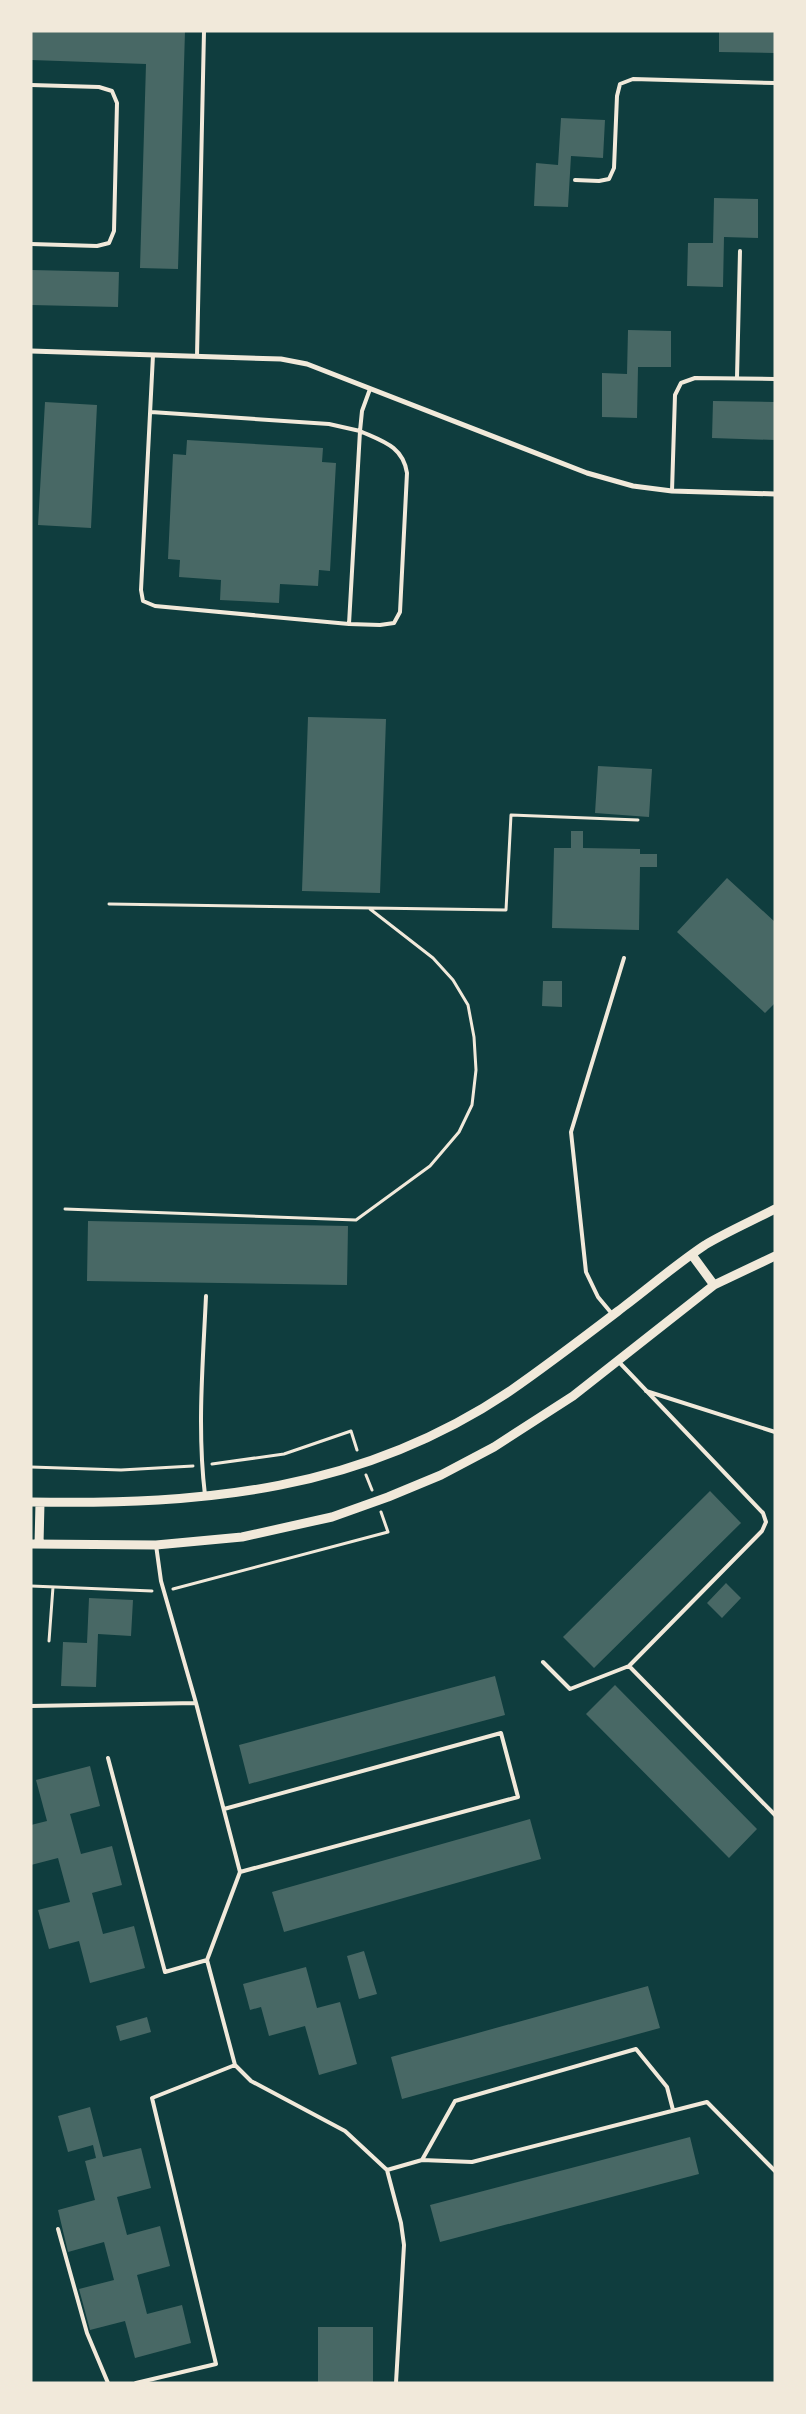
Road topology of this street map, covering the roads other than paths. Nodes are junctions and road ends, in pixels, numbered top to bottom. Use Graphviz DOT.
graph roads {
  1 [pos="204,31"];
  2 [pos="775,83"];
  3 [pos="31,85"];
  4 [pos="575,180"];
  5 [pos="31,244"];
  6 [pos="740,251"];
  7 [pos="31,351"];
  8 [pos="153,355"];
  9 [pos="197,356"];
  10 [pos="737,378"];
  11 [pos="775,379"];
  12 [pos="370,389"];
  13 [pos="150,412"];
  14 [pos="360,431"];
  15 [pos="672,491"];
  16 [pos="775,494"];
  17 [pos="349,624"];
  18 [pos="624,958"];
  19 [pos="775,1209"];
  20 [pos="692,1255"];
  21 [pos="775,1256"];
  22 [pos="714,1286"];
  23 [pos="206,1296"];
  24 [pos="612,1315"];
  25 [pos="618,1361"];
  26 [pos="644,1391"];
  27 [pos="775,1432"];
  28 [pos="206,1497"];
  29 [pos="36,1502"];
  30 [pos="35,1544"];
  31 [pos="156,1545"];
  32 [pos="543,1662"];
  33 [pos="629,1666"];
  34 [pos="196,1703"];
  35 [pos="31,1706"];
  36 [pos="108,1758"];
  37 [pos="224,1809"];
  38 [pos="775,1815"];
  39 [pos="240,1872"];
  40 [pos="207,1960"];
  41 [pos="235,2065"];
  42 [pos="673,2110"];
  43 [pos="422,2160"];
  44 [pos="387,2170"];
  45 [pos="775,2171"];
  46 [pos="58,2229"];
  47 [pos="162,2376"];
  48 [pos="108,2383"];
  49 [pos="136,2383"];
  50 [pos="163,2383"];
  51 [pos="396,2383"];
  1 -- 9 [label="lane"];
  2 -- 4 [label="lane"];
  3 -- 5 [label="lane"];
  6 -- 10 [label="lane"];
  7 -- 8 [label="street"];
  8 -- 9 [label="street"];
  8 -- 13 [label="lane"];
  9 -- 12 [label="street"];
  10 -- 11 [label="lane"];
  10 -- 15 [label="lane"];
  12 -- 14 [label="lane"];
  12 -- 15 [label="street"];
  13 -- 14 [label="lane"];
  13 -- 17 [label="lane"];
  14 -- 17 [label="lane"];
  14 -- 17 [label="lane"];
  15 -- 16 [label="street"];
  18 -- 24 [label="lane"];
  19 -- 20 [label="street"];
  20 -- 22 [label="street"];
  20 -- 24 [label="street"];
  21 -- 22 [label="street"];
  22 -- 25 [label="street"];
  23 -- 28 [label="lane"];
  24 -- 28 [label="street"];
  25 -- 26 [label="lane"];
  25 -- 31 [label="street"];
  26 -- 27 [label="lane"];
  26 -- 33 [label="lane"];
  28 -- 29 [label="street"];
  29 -- 30 [label="street"];
  30 -- 31 [label="street"];
  31 -- 34 [label="lane"];
  32 -- 33 [label="lane"];
  33 -- 38 [label="lane"];
  34 -- 35 [label="lane"];
  34 -- 37 [label="lane"];
  36 -- 40 [label="lane"];
  37 -- 39 [label="lane"];
  37 -- 39 [label="lane"];
  39 -- 40 [label="lane"];
  40 -- 41 [label="lane"];
  41 -- 44 [label="lane"];
  41 -- 47 [label="lane"];
  42 -- 43 [label="lane"];
  42 -- 43 [label="lane"];
  42 -- 45 [label="lane"];
  43 -- 44 [label="lane"];
  44 -- 51 [label="lane"];
  46 -- 48 [label="lane"];
  47 -- 49 [label="lane"];
  47 -- 50 [label="lane"];
}
